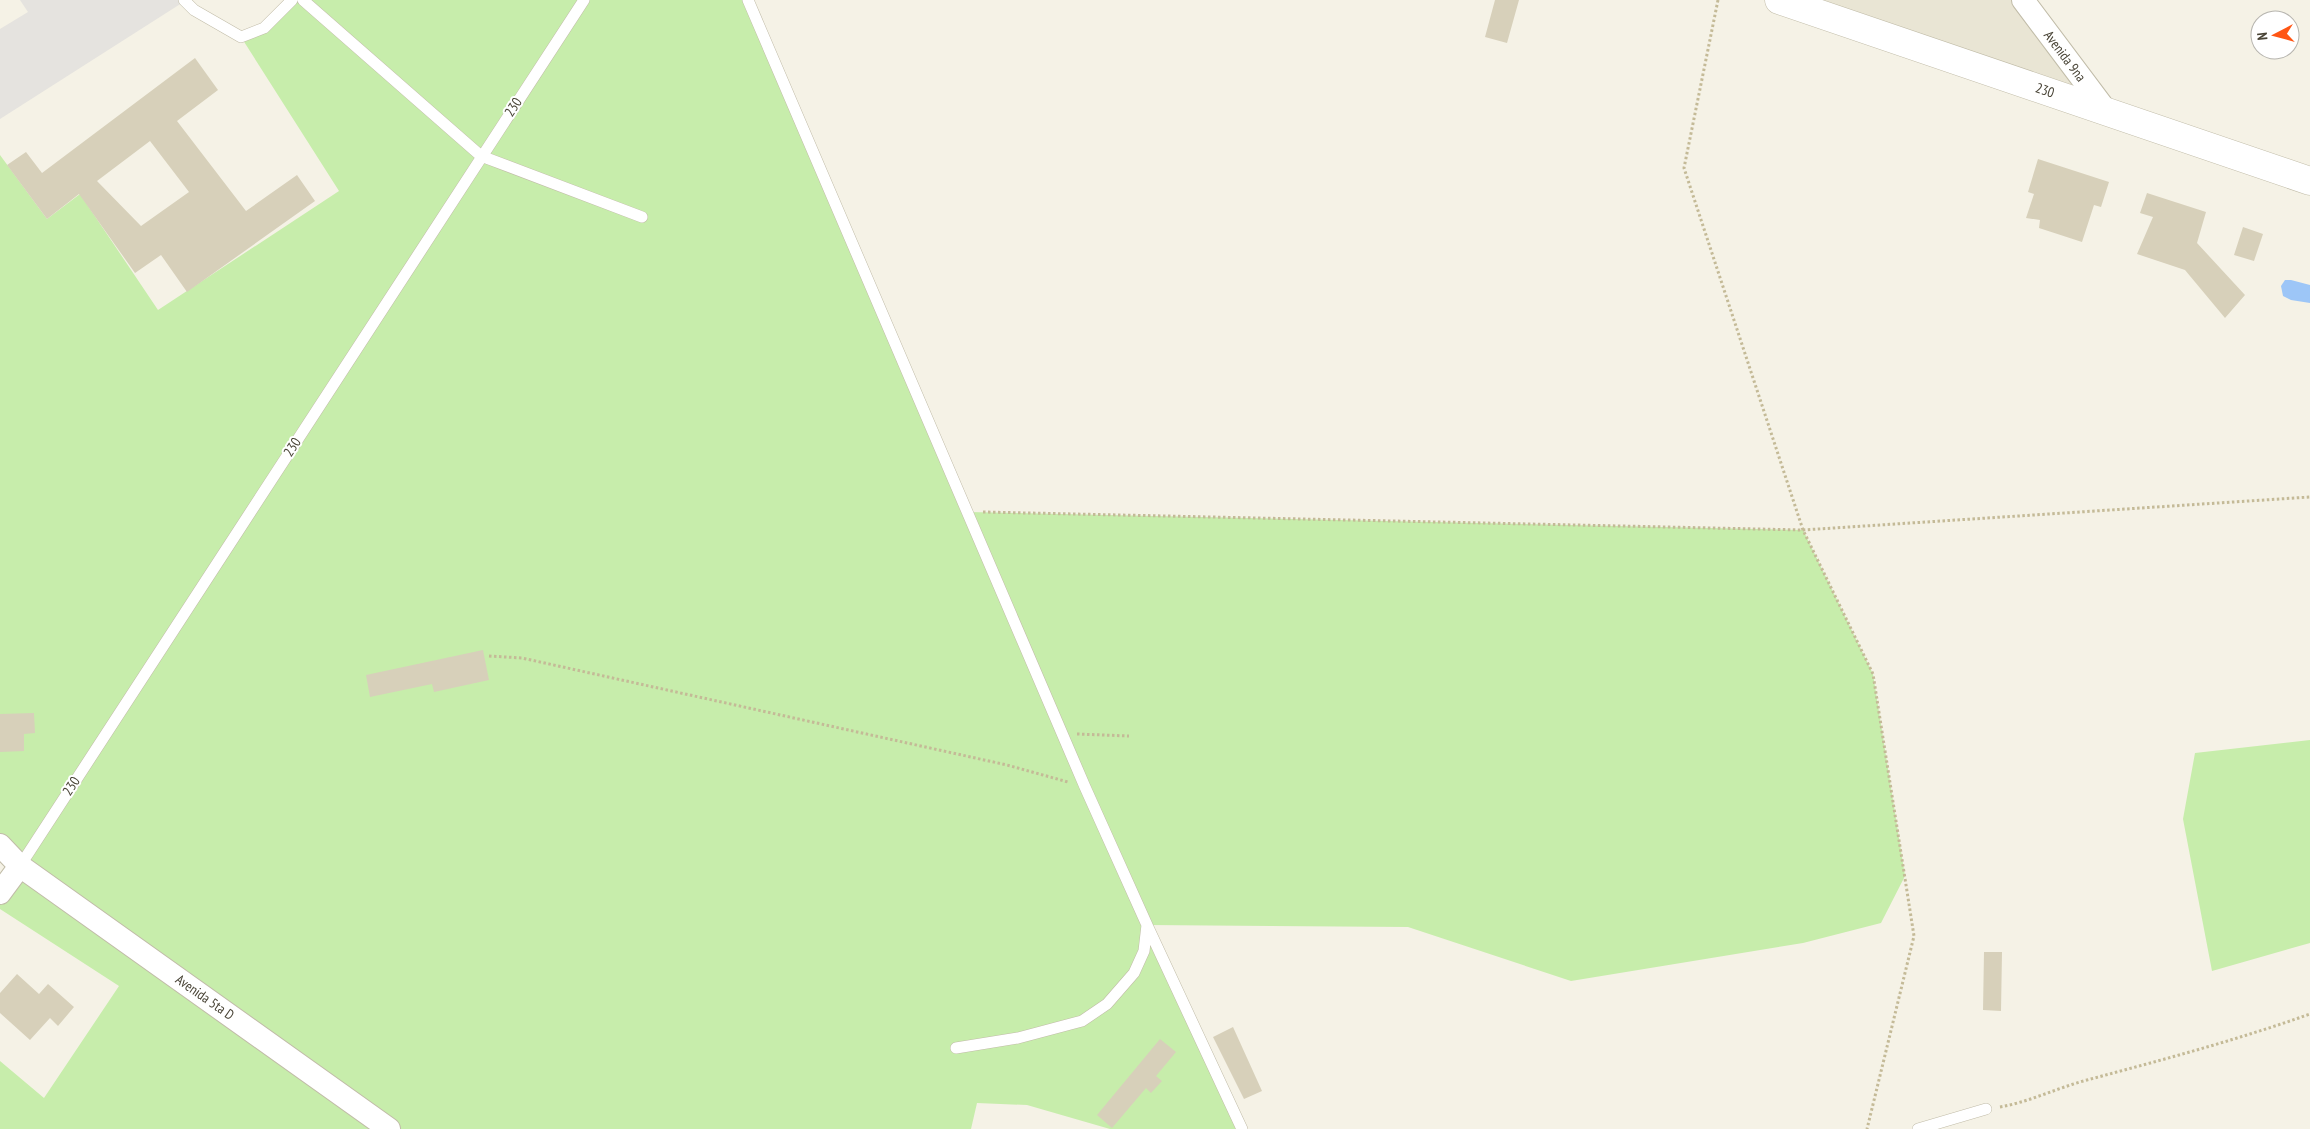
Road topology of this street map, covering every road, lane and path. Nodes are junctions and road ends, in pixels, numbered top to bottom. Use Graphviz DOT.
graph roads {
  1 [pos="184,0"];
  2 [pos="292,0"];
  3 [pos="304,0"];
  4 [pos="584,0"];
  5 [pos="748,0"];
  6 [pos="1718,0"];
  7 [pos="1779,0"];
  8 [pos="2023,0"];
  9 [pos="2107,112"];
  10 [pos="481,156"];
  11 [pos="2310,180"];
  12 [pos="642,217"];
  13 [pos="2310,497"];
  14 [pos="968,512"];
  15 [pos="1803,530"];
  16 [pos="489,656"];
  17 [pos="1062,733"];
  18 [pos="1129,736"];
  19 [pos="1085,787"];
  20 [pos="0,845"];
  21 [pos="20,866"];
  22 [pos="0,893"];
  23 [pos="1147,925"];
  24 [pos="2310,1014"];
  25 [pos="956,1048"];
  26 [pos="1986,1109"];
  27 [pos="390,1129"];
  28 [pos="1242,1129"];
  29 [pos="1868,1129"];
  30 [pos="1918,1129"];
  1 -- 2 [label="lane"];
  3 -- 10 [label="lane"];
  4 -- 10 [label="lane, 230"];
  5 -- 14 [label="lane"];
  6 -- 15 [label="path"];
  7 -- 9 [label="street, 230"];
  8 -- 9 [label="street, Avenida 9na"];
  9 -- 11 [label="street, 230"];
  10 -- 12 [label="lane"];
  10 -- 21 [label="lane, 230"];
  13 -- 15 [label="path"];
  14 -- 15 [label="path"];
  14 -- 17 [label="lane"];
  15 -- 29 [label="path"];
  16 -- 19 [label="path"];
  17 -- 18 [label="path"];
  17 -- 19 [label="lane"];
  19 -- 23 [label="lane"];
  20 -- 21 [label="street, Avenida 5ta D"];
  21 -- 22 [label="street, 230"];
  21 -- 27 [label="street, Avenida 5ta D"];
  23 -- 25 [label="lane"];
  23 -- 28 [label="lane"];
  24 -- 26 [label="path"];
  26 -- 30 [label="lane"];
}
